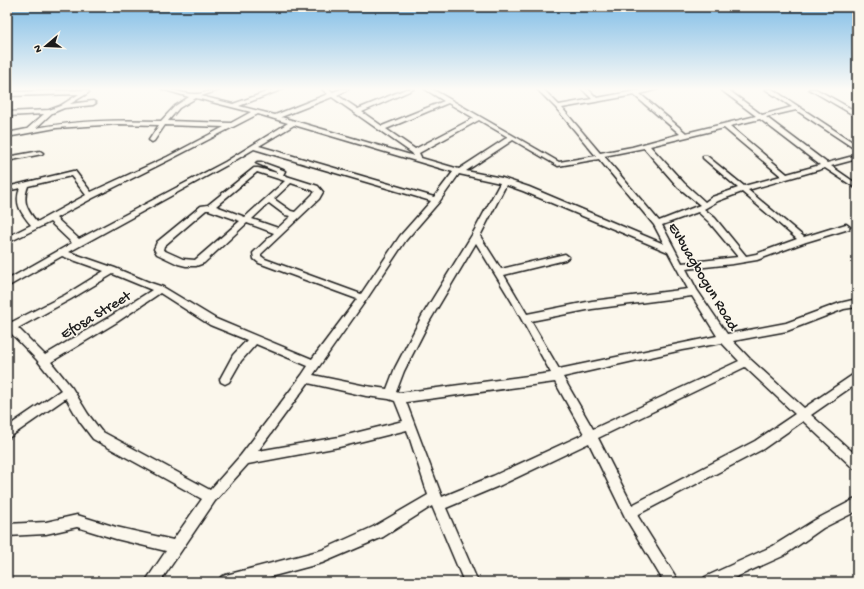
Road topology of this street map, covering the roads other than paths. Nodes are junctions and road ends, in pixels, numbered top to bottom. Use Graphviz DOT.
graph roads {
  1 [pos="45,116"];
  2 [pos="169,116"];
  3 [pos="248,116"];
  4 [pos="270,116"];
  5 [pos="278,116"];
  6 [pos="363,116"];
  7 [pos="411,116"];
  8 [pos="475,116"];
  9 [pos="566,116"];
  10 [pos="663,116"];
  11 [pos="810,116"];
  12 [pos="761,117"];
  13 [pos="274,118"];
  14 [pos="478,118"];
  15 [pos="164,123"];
  16 [pos="293,123"];
  17 [pos="230,125"];
  18 [pos="725,125"];
  19 [pos="381,129"];
  20 [pos="28,132"];
  21 [pos="7,135"];
  22 [pos="684,135"];
  23 [pos="513,137"];
  24 [pos="152,140"];
  25 [pos="645,146"];
  26 [pos="254,147"];
  27 [pos="857,148"];
  28 [pos="40,153"];
  29 [pos="416,155"];
  30 [pos="600,156"];
  31 [pos="705,157"];
  32 [pos="857,158"];
  33 [pos="7,159"];
  34 [pos="259,163"];
  35 [pos="826,166"];
  36 [pos="460,172"];
  37 [pos="279,176"];
  38 [pos="786,177"];
  39 [pos="290,180"];
  40 [pos="504,182"];
  41 [pos="24,186"];
  42 [pos="857,187"];
  43 [pos="7,189"];
  44 [pos="743,189"];
  45 [pos="90,196"];
  46 [pos="269,199"];
  47 [pos="436,200"];
  48 [pos="210,207"];
  49 [pos="702,207"];
  50 [pos="296,215"];
  51 [pos="51,218"];
  52 [pos="246,220"];
  53 [pos="657,224"];
  54 [pos="36,225"];
  55 [pos="846,228"];
  56 [pos="280,232"];
  57 [pos="476,236"];
  58 [pos="7,240"];
  59 [pos="802,240"];
  60 [pos="78,243"];
  61 [pos="672,250"];
  62 [pos="62,253"];
  63 [pos="565,257"];
  64 [pos="744,259"];
  65 [pos="681,266"];
  66 [pos="112,270"];
  67 [pos="499,273"];
  68 [pos="7,284"];
  69 [pos="160,289"];
  70 [pos="694,292"];
  71 [pos="363,298"];
  72 [pos="857,303"];
  73 [pos="525,318"];
  74 [pos="9,325"];
  75 [pos="724,338"];
  76 [pos="254,339"];
  77 [pos="44,361"];
  78 [pos="746,362"];
  79 [pos="314,364"];
  80 [pos="557,376"];
  81 [pos="857,377"];
  82 [pos="306,378"];
  83 [pos="225,379"];
  84 [pos="68,391"];
  85 [pos="395,396"];
  86 [pos="802,414"];
  87 [pos="410,424"];
  88 [pos="7,434"];
  89 [pos="591,437"];
  90 [pos="245,459"];
  91 [pos="857,464"];
  92 [pos="211,497"];
  93 [pos="437,501"];
  94 [pos="857,504"];
  95 [pos="630,513"];
  96 [pos="7,530"];
  97 [pos="176,547"];
  98 [pos="152,582"];
  99 [pos="226,582"];
  100 [pos="471,582"];
  101 [pos="672,582"];
  102 [pos="710,582"];
  1 -- 20 [label="street"];
  2 -- 15 [label="street"];
  3 -- 17 [label="street"];
  4 -- 13 [label="street"];
  5 -- 13 [label="street"];
  6 -- 19 [label="street"];
  7 -- 19 [label="street"];
  8 -- 14 [label="street"];
  9 -- 30 [label="street, Evbuagbogun Road"];
  10 -- 22 [label="street"];
  11 -- 27 [label="street"];
  12 -- 18 [label="street"];
  12 -- 35 [label="street"];
  13 -- 16 [label="street"];
  14 -- 23 [label="street"];
  14 -- 29 [label="street"];
  15 -- 17 [label="street"];
  15 -- 20 [label="street"];
  15 -- 24 [label="street"];
  16 -- 26 [label="street"];
  16 -- 29 [label="street"];
  17 -- 45 [label="street"];
  18 -- 22 [label="street"];
  18 -- 38 [label="street"];
  19 -- 29 [label="street"];
  20 -- 21 [label="street"];
  22 -- 25 [label="street"];
  23 -- 30 [label="street"];
  23 -- 36 [label="street"];
  25 -- 30 [label="street"];
  25 -- 49 [label="street"];
  26 -- 47 [label="street"];
  26 -- 60 [label="street"];
  28 -- 33 [label="street"];
  29 -- 36 [label="street"];
  30 -- 53 [label="street, Evbuagbogun Road"];
  31 -- 44 [label="street"];
  32 -- 35 [label="street"];
  34 -- 37 [label="street"];
  35 -- 38 [label="street"];
  35 -- 42 [label="street"];
  36 -- 40 [label="street"];
  36 -- 47 [label="street"];
  37 -- 39 [label="street"];
  37 -- 48 [label="street"];
  38 -- 44 [label="street"];
  39 -- 46 [label="street"];
  39 -- 50 [label="street"];
  40 -- 57 [label="street"];
  40 -- 61 [label="street"];
  41 -- 43 [label="street"];
  41 -- 45 [label="street"];
  41 -- 54 [label="street"];
  44 -- 49 [label="street"];
  44 -- 59 [label="street"];
  45 -- 51 [label="street"];
  46 -- 50 [label="street"];
  46 -- 52 [label="street"];
  47 -- 71 [label="street"];
  48 -- 52 [label="street"];
  48 -- 52 [label="street"];
  49 -- 53 [label="street"];
  49 -- 64 [label="street"];
  50 -- 56 [label="street"];
  51 -- 54 [label="street"];
  51 -- 60 [label="street"];
  52 -- 56 [label="street"];
  53 -- 61 [label="street, Evbuagbogun Road"];
  54 -- 58 [label="street"];
  55 -- 59 [label="street"];
  56 -- 71 [label="street"];
  57 -- 67 [label="street"];
  57 -- 85 [label="street"];
  59 -- 64 [label="street"];
  60 -- 62 [label="street"];
  61 -- 65 [label="street, Evbuagbogun Road"];
  62 -- 66 [label="street"];
  62 -- 68 [label="street"];
  63 -- 67 [label="street"];
  64 -- 65 [label="street"];
  65 -- 70 [label="street, Evbuagbogun Road"];
  66 -- 69 [label="street"];
  66 -- 74 [label="street"];
  67 -- 73 [label="street"];
  69 -- 76 [label="street"];
  69 -- 77 [label="street, Efosa Street"];
  70 -- 73 [label="street"];
  70 -- 75 [label="street, Evbuagbogun Road"];
  71 -- 79 [label="street"];
  72 -- 75 [label="street"];
  73 -- 80 [label="street"];
  74 -- 77 [label="street"];
  75 -- 78 [label="street, Evbuagbogun Road"];
  75 -- 80 [label="street"];
  76 -- 79 [label="street"];
  76 -- 83 [label="street"];
  77 -- 84 [label="street"];
  78 -- 86 [label="street, Evbuagbogun Road"];
  78 -- 89 [label="street"];
  79 -- 82 [label="street"];
  80 -- 85 [label="street"];
  80 -- 89 [label="street"];
  81 -- 86 [label="street"];
  82 -- 85 [label="street"];
  82 -- 90 [label="street"];
  84 -- 88 [label="street"];
  84 -- 92 [label="street"];
  85 -- 87 [label="street"];
  86 -- 91 [label="street, Evbuagbogun Road"];
  86 -- 95 [label="street"];
  87 -- 90 [label="street"];
  87 -- 93 [label="street"];
  89 -- 93 [label="street"];
  89 -- 95 [label="street"];
  90 -- 92 [label="street"];
  92 -- 97 [label="street"];
  93 -- 99 [label="street"];
  93 -- 100 [label="street"];
  94 -- 102 [label="street"];
  95 -- 101 [label="street"];
  96 -- 97 [label="street"];
  97 -- 98 [label="street"];
}
